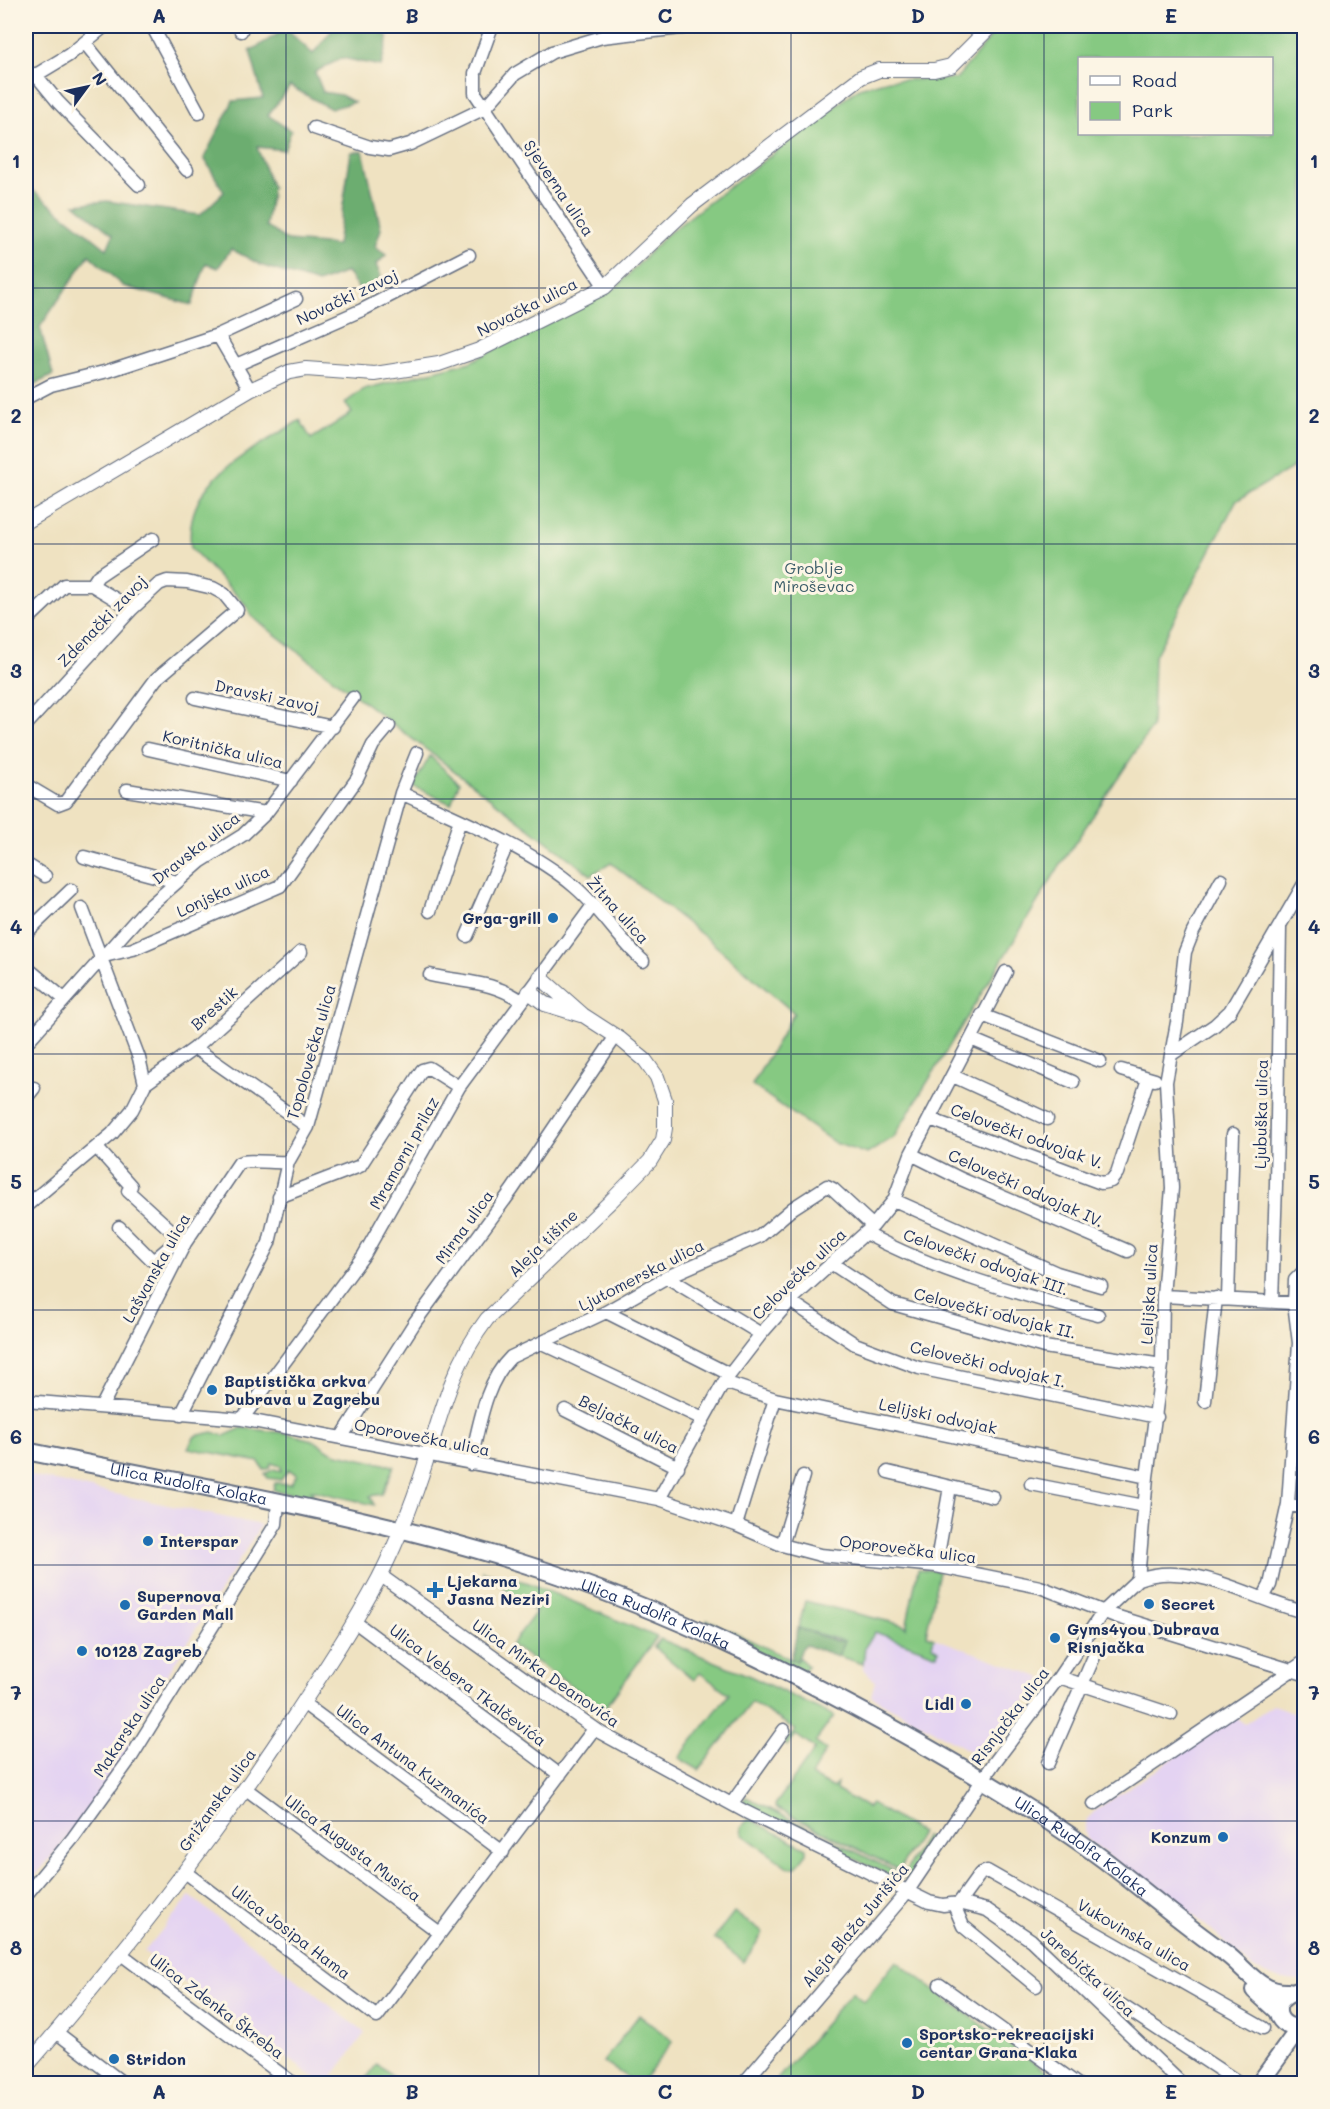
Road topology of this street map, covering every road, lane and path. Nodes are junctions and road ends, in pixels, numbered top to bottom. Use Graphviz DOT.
graph roads {
  1 [pos="105,26"];
  2 [pos="152,26"];
  3 [pos="492,26"];
  4 [pos="699,26"];
  5 [pos="991,26"];
  6 [pos="85,43"];
  7 [pos="30,78"];
  8 [pos="485,108"];
  9 [pos="200,113"];
  10 [pos="314,128"];
  11 [pos="187,170"];
  12 [pos="139,185"];
  13 [pos="469,255"];
  14 [pos="604,286"];
  15 [pos="296,299"];
  16 [pos="218,335"];
  17 [pos="236,364"];
  18 [pos="250,390"];
  19 [pos="26,398"];
  20 [pos="26,522"];
  21 [pos="153,539"];
  22 [pos="92,585"];
  23 [pos="132,609"];
  24 [pos="26,621"];
  25 [pos="195,698"];
  26 [pos="353,698"];
  27 [pos="26,725"];
  28 [pos="389,726"];
  29 [pos="333,727"];
  30 [pos="148,749"];
  31 [pos="417,753"];
  32 [pos="291,782"];
  33 [pos="26,785"];
  34 [pos="127,790"];
  35 [pos="401,793"];
  36 [pos="266,813"];
  37 [pos="460,820"];
  38 [pos="507,845"];
  39 [pos="84,857"];
  40 [pos="26,864"];
  41 [pos="45,876"];
  42 [pos="1221,880"];
  43 [pos="177,882"];
  44 [pos="1305,884"];
  45 [pos="71,890"];
  46 [pos="594,904"];
  47 [pos="82,908"];
  48 [pos="430,911"];
  49 [pos="1280,927"];
  50 [pos="26,933"];
  51 [pos="467,936"];
  52 [pos="301,952"];
  53 [pos="100,957"];
  54 [pos="643,961"];
  55 [pos="26,967"];
  56 [pos="1006,972"];
  57 [pos="430,975"];
  58 [pos="540,976"];
  59 [pos="525,997"];
  60 [pos="63,998"];
  61 [pos="583,1015"];
  62 [pos="982,1015"];
  63 [pos="616,1036"];
  64 [pos="971,1039"];
  65 [pos="26,1043"];
  66 [pos="195,1048"];
  67 [pos="1172,1054"];
  68 [pos="1100,1060"];
  69 [pos="1121,1070"];
  70 [pos="952,1076"];
  71 [pos="1148,1079"];
  72 [pos="1073,1082"];
  73 [pos="1166,1082"];
  74 [pos="145,1084"];
  75 [pos="459,1087"];
  76 [pos="930,1119"];
  77 [pos="1047,1119"];
  78 [pos="308,1127"];
  79 [pos="1233,1134"];
  80 [pos="97,1148"];
  81 [pos="911,1154"];
  82 [pos="288,1162"];
  83 [pos="279,1197"];
  84 [pos="894,1200"];
  85 [pos="26,1206"];
  86 [pos="119,1227"];
  87 [pos="869,1230"];
  88 [pos="183,1240"];
  89 [pos="1128,1251"];
  90 [pos="831,1263"];
  91 [pos="1305,1271"];
  92 [pos="667,1277"];
  93 [pos="1101,1286"];
  94 [pos="1163,1296"];
  95 [pos="1222,1298"];
  96 [pos="790,1301"];
  97 [pos="1272,1301"];
  98 [pos="1294,1303"];
  99 [pos="606,1312"];
  100 [pos="1098,1315"];
  101 [pos="761,1334"];
  102 [pos="542,1343"];
  103 [pos="1162,1365"];
  104 [pos="727,1378"];
  105 [pos="1301,1380"];
  106 [pos="775,1399"];
  107 [pos="26,1401"];
  108 [pos="1205,1401"];
  109 [pos="102,1406"];
  110 [pos="565,1410"];
  111 [pos="182,1415"];
  112 [pos="1157,1417"];
  113 [pos="242,1419"];
  114 [pos="703,1419"];
  115 [pos="341,1438"];
  116 [pos="26,1451"];
  117 [pos="428,1456"];
  118 [pos="470,1464"];
  119 [pos="678,1467"];
  120 [pos="888,1472"];
  121 [pos="803,1476"];
  122 [pos="1147,1477"];
  123 [pos="1032,1484"];
  124 [pos="950,1487"];
  125 [pos="993,1497"];
  126 [pos="659,1499"];
  127 [pos="278,1503"];
  128 [pos="1288,1504"];
  129 [pos="1144,1506"];
  130 [pos="1305,1508"];
  131 [pos="736,1525"];
  132 [pos="400,1529"];
  133 [pos="782,1545"];
  134 [pos="936,1566"];
  135 [pos="380,1575"];
  136 [pos="1138,1579"];
  137 [pos="1263,1598"];
  138 [pos="1103,1612"];
  139 [pos="1305,1612"];
  140 [pos="355,1622"];
  141 [pos="1096,1652"];
  142 [pos="1305,1662"];
  143 [pos="1298,1672"];
  144 [pos="1059,1677"];
  145 [pos="1082,1686"];
  146 [pos="303,1703"];
  147 [pos="1171,1714"];
  148 [pos="594,1729"];
  149 [pos="784,1730"];
  150 [pos="1048,1763"];
  151 [pos="560,1774"];
  152 [pos="983,1780"];
  153 [pos="246,1789"];
  154 [pos="732,1803"];
  155 [pos="1094,1804"];
  156 [pos="503,1852"];
  157 [pos="185,1872"];
  158 [pos="907,1892"];
  159 [pos="26,1895"];
  160 [pos="957,1904"];
  161 [pos="440,1934"];
  162 [pos="1215,1947"];
  163 [pos="120,1954"];
  164 [pos="940,1985"];
  165 [pos="1036,1986"];
  166 [pos="1300,1989"];
  167 [pos="1100,1991"];
  168 [pos="1281,2017"];
  169 [pos="1304,2026"];
  170 [pos="1263,2028"];
  171 [pos="56,2032"];
  172 [pos="1283,2051"];
  173 [pos="26,2067"];
  174 [pos="124,2084"];
  175 [pos="294,2084"];
  176 [pos="743,2084"];
  177 [pos="1077,2084"];
  178 [pos="1182,2084"];
  179 [pos="1241,2084"];
  180 [pos="1259,2084"];
  1 -- 6 [label="street"];
  2 -- 9 [label="street"];
  3 -- 8 [label="street, Sjeverna ulica"];
  4 -- 8 [label="street"];
  5 -- 14 [label="street, Novačka ulica"];
  6 -- 7 [label="street"];
  6 -- 11 [label="street"];
  7 -- 12 [label="street"];
  8 -- 10 [label="street"];
  8 -- 14 [label="street, Sjeverna ulica"];
  13 -- 17 [label="street, Novački zavoj"];
  14 -- 18 [label="street, Novačka ulica"];
  15 -- 16 [label="street, Novački zavoj"];
  16 -- 17 [label="street"];
  16 -- 19 [label="street, Novački zavoj"];
  17 -- 18 [label="street"];
  18 -- 20 [label="street, Novačka ulica"];
  21 -- 22 [label="street"];
  22 -- 23 [label="street"];
  22 -- 24 [label="street"];
  23 -- 27 [label="street, Zdenački zavoj"];
  23 -- 33 [label="street, Zdenački zavoj"];
  25 -- 29 [label="street, Dravski zavoj"];
  26 -- 29 [label="street, Dravska ulica"];
  28 -- 53 [label="street, Lonjska ulica"];
  29 -- 32 [label="street, Dravska ulica"];
  30 -- 32 [label="street, Koritnička ulica"];
  31 -- 35 [label="street, Topolovečka ulica"];
  32 -- 36 [label="street, Dravska ulica"];
  34 -- 36 [label="street"];
  35 -- 37 [label="street, Žitna ulica"];
  35 -- 78 [label="street, Topolovečka ulica"];
  36 -- 43 [label="street, Dravska ulica"];
  37 -- 38 [label="street, Žitna ulica"];
  37 -- 48 [label="street"];
  38 -- 46 [label="street, Žitna ulica"];
  38 -- 51 [label="street"];
  39 -- 43 [label="street"];
  40 -- 41 [label="street"];
  42 -- 67 [label="street, Lelijska ulica"];
  43 -- 53 [label="street, Dravska ulica"];
  44 -- 49 [label="street"];
  45 -- 50 [label="street"];
  46 -- 54 [label="street, Žitna ulica"];
  46 -- 58 [label="street, Mramorni prilaz"];
  47 -- 53 [label="street"];
  49 -- 67 [label="street"];
  49 -- 97 [label="street, Ljubuška ulica"];
  52 -- 66 [label="street, Brestik"];
  53 -- 60 [label="street, Dravska ulica"];
  53 -- 74 [label="street"];
  55 -- 60 [label="street"];
  56 -- 62 [label="street, Celovečka ulica"];
  57 -- 59 [label="street"];
  58 -- 59 [label="street, Mramorni prilaz"];
  58 -- 61 [label="street, Aleja tišine"];
  59 -- 61 [label="street, Aleja tišine"];
  59 -- 75 [label="street, Mramorni prilaz"];
  60 -- 65 [label="street, Dravska ulica"];
  61 -- 63 [label="street, Aleja tišine"];
  62 -- 64 [label="street, Celovečka ulica"];
  62 -- 68 [label="street"];
  63 -- 115 [label="street, Mirna ulica"];
  63 -- 117 [label="street, Aleja tišine"];
  64 -- 70 [label="street, Celovečka ulica"];
  64 -- 72 [label="street"];
  66 -- 74 [label="street, Brestik"];
  66 -- 78 [label="street"];
  67 -- 73 [label="street, Lelijska ulica"];
  69 -- 71 [label="street"];
  70 -- 76 [label="street, Celovečka ulica"];
  70 -- 77 [label="street"];
  71 -- 73 [label="street"];
  71 -- 76 [label="street, Celovečki odvojak V."];
  73 -- 94 [label="street, Lelijska ulica"];
  74 -- 80 [label="street, Brestik"];
  75 -- 83 [label="street"];
  75 -- 113 [label="street, Mramorni prilaz"];
  76 -- 81 [label="street, Celovečka ulica"];
  78 -- 82 [label="street, Topolovečka ulica"];
  79 -- 95 [label="street"];
  80 -- 85 [label="street, Brestik"];
  80 -- 88 [label="street"];
  81 -- 84 [label="street, Celovečka ulica"];
  81 -- 89 [label="street, Celovečki odvojak IV."];
  82 -- 83 [label="street, Topolovečka ulica"];
  82 -- 88 [label="street, Lašvanska ulica"];
  83 -- 111 [label="street, Topolovečka ulica"];
  84 -- 87 [label="street, Celovečka ulica"];
  84 -- 93 [label="street"];
  86 -- 88 [label="street"];
  87 -- 90 [label="street, Celovečka ulica"];
  87 -- 92 [label="street, Ljutomerska ulica"];
  87 -- 100 [label="street, Celovečki odvojak III."];
  88 -- 109 [label="street, Lašvanska ulica"];
  90 -- 96 [label="street, Celovečka ulica"];
  90 -- 103 [label="street, Celovečki odvojak II."];
  91 -- 98 [label="street"];
  92 -- 99 [label="street, Ljutomerska ulica"];
  92 -- 101 [label="street"];
  94 -- 95 [label="street"];
  94 -- 103 [label="street, Lelijska ulica"];
  95 -- 97 [label="street"];
  95 -- 108 [label="street"];
  96 -- 101 [label="street, Celovečka ulica"];
  96 -- 112 [label="street, Celovečki odvojak I."];
  97 -- 98 [label="street"];
  98 -- 105 [label="street"];
  99 -- 102 [label="street, Ljutomerska ulica"];
  99 -- 104 [label="street, Lelijski odvojak"];
  101 -- 104 [label="street, Celovečka ulica"];
  102 -- 114 [label="street"];
  102 -- 118 [label="street, Ljutomerska ulica"];
  103 -- 112 [label="street, Lelijska ulica"];
  104 -- 106 [label="street, Lelijski odvojak"];
  104 -- 114 [label="street, Celovečka ulica"];
  105 -- 128 [label="street"];
  106 -- 122 [label="street, Lelijski odvojak"];
  106 -- 131 [label="street"];
  107 -- 109 [label="street, Oporovečka ulica"];
  109 -- 111 [label="street, Oporovečka ulica"];
  110 -- 119 [label="street, Beljačka ulica"];
  111 -- 113 [label="street, Oporovečka ulica"];
  112 -- 122 [label="street, Lelijska ulica"];
  113 -- 115 [label="street, Oporovečka ulica"];
  114 -- 119 [label="street, Celovečka ulica"];
  115 -- 117 [label="street, Oporovečka ulica"];
  116 -- 127 [label="main road, Ulica Rudolfa Kolaka"];
  117 -- 118 [label="street, Oporovečka ulica"];
  117 -- 132 [label="street, Aleja tišine"];
  118 -- 126 [label="street, Oporovečka ulica"];
  119 -- 126 [label="street, Celovečka ulica"];
  120 -- 124 [label="street"];
  121 -- 133 [label="street"];
  122 -- 129 [label="street, Lelijska ulica"];
  123 -- 129 [label="street"];
  124 -- 125 [label="street"];
  124 -- 134 [label="street"];
  126 -- 131 [label="street, Oporovečka ulica"];
  127 -- 132 [label="main road, Ulica Rudolfa Kolaka"];
  127 -- 159 [label="street, Makarska ulica"];
  128 -- 130 [label="street"];
  128 -- 137 [label="street"];
  129 -- 136 [label="street, Lelijska ulica"];
  131 -- 133 [label="street, Oporovečka ulica"];
  132 -- 135 [label="street, Grižanska ulica"];
  132 -- 152 [label="main road, Ulica Rudolfa Kolaka"];
  133 -- 134 [label="street, Oporovečka ulica"];
  134 -- 138 [label="street, Oporovečka ulica"];
  135 -- 140 [label="street, Grižanska ulica"];
  135 -- 148 [label="street, Ulica Mirka Deanovića"];
  136 -- 137 [label="street"];
  136 -- 138 [label="street"];
  137 -- 139 [label="street"];
  138 -- 143 [label="street, Oporovečka ulica"];
  138 -- 144 [label="street, Risnjačka ulica"];
  140 -- 146 [label="street, Grižanska ulica"];
  140 -- 151 [label="street, Ulica Vebera Tkalčevića"];
  141 -- 145 [label="street"];
  142 -- 143 [label="street"];
  143 -- 155 [label="street"];
  144 -- 145 [label="street"];
  144 -- 152 [label="street, Risnjačka ulica"];
  145 -- 147 [label="street"];
  145 -- 150 [label="street"];
  146 -- 153 [label="street, Grižanska ulica"];
  146 -- 156 [label="street, Ulica Antuna Kuzmanića"];
  148 -- 151 [label="street"];
  148 -- 154 [label="street, Ulica Mirka Deanovića"];
  149 -- 154 [label="street"];
  151 -- 156 [label="street"];
  152 -- 158 [label="street, Aleja Blaža Jurišića"];
  152 -- 162 [label="main road, Ulica Rudolfa Kolaka"];
  153 -- 157 [label="street, Grižanska ulica"];
  153 -- 161 [label="street, Ulica Augusta Musića"];
  154 -- 158 [label="street, Ulica Mirka Deanovića"];
  156 -- 161 [label="street"];
  157 -- 161 [label="street, Ulica Josipa Hama"];
  157 -- 163 [label="street, Grižanska ulica"];
  158 -- 160 [label="street, Jarebička ulica"];
  158 -- 176 [label="street, Aleja Blaža Jurišića"];
  160 -- 165 [label="street"];
  160 -- 170 [label="street, Vukovinska ulica"];
  160 -- 178 [label="street, Jarebička ulica"];
  162 -- 166 [label="main road, Ulica Rudolfa Kolaka"];
  162 -- 168 [label="main road, Ulica Rudolfa Kolaka"];
  163 -- 171 [label="street, Grižanska ulica"];
  163 -- 175 [label="street, Ulica Zdenka Škreba"];
  164 -- 177 [label="street"];
  166 -- 168 [label="main road"];
  167 -- 179 [label="street"];
  168 -- 169 [label="main road"];
  168 -- 172 [label="main road"];
  169 -- 172 [label="main road"];
  171 -- 173 [label="street, Grižanska ulica"];
  171 -- 174 [label="street"];
  172 -- 180 [label="main road"];
}
